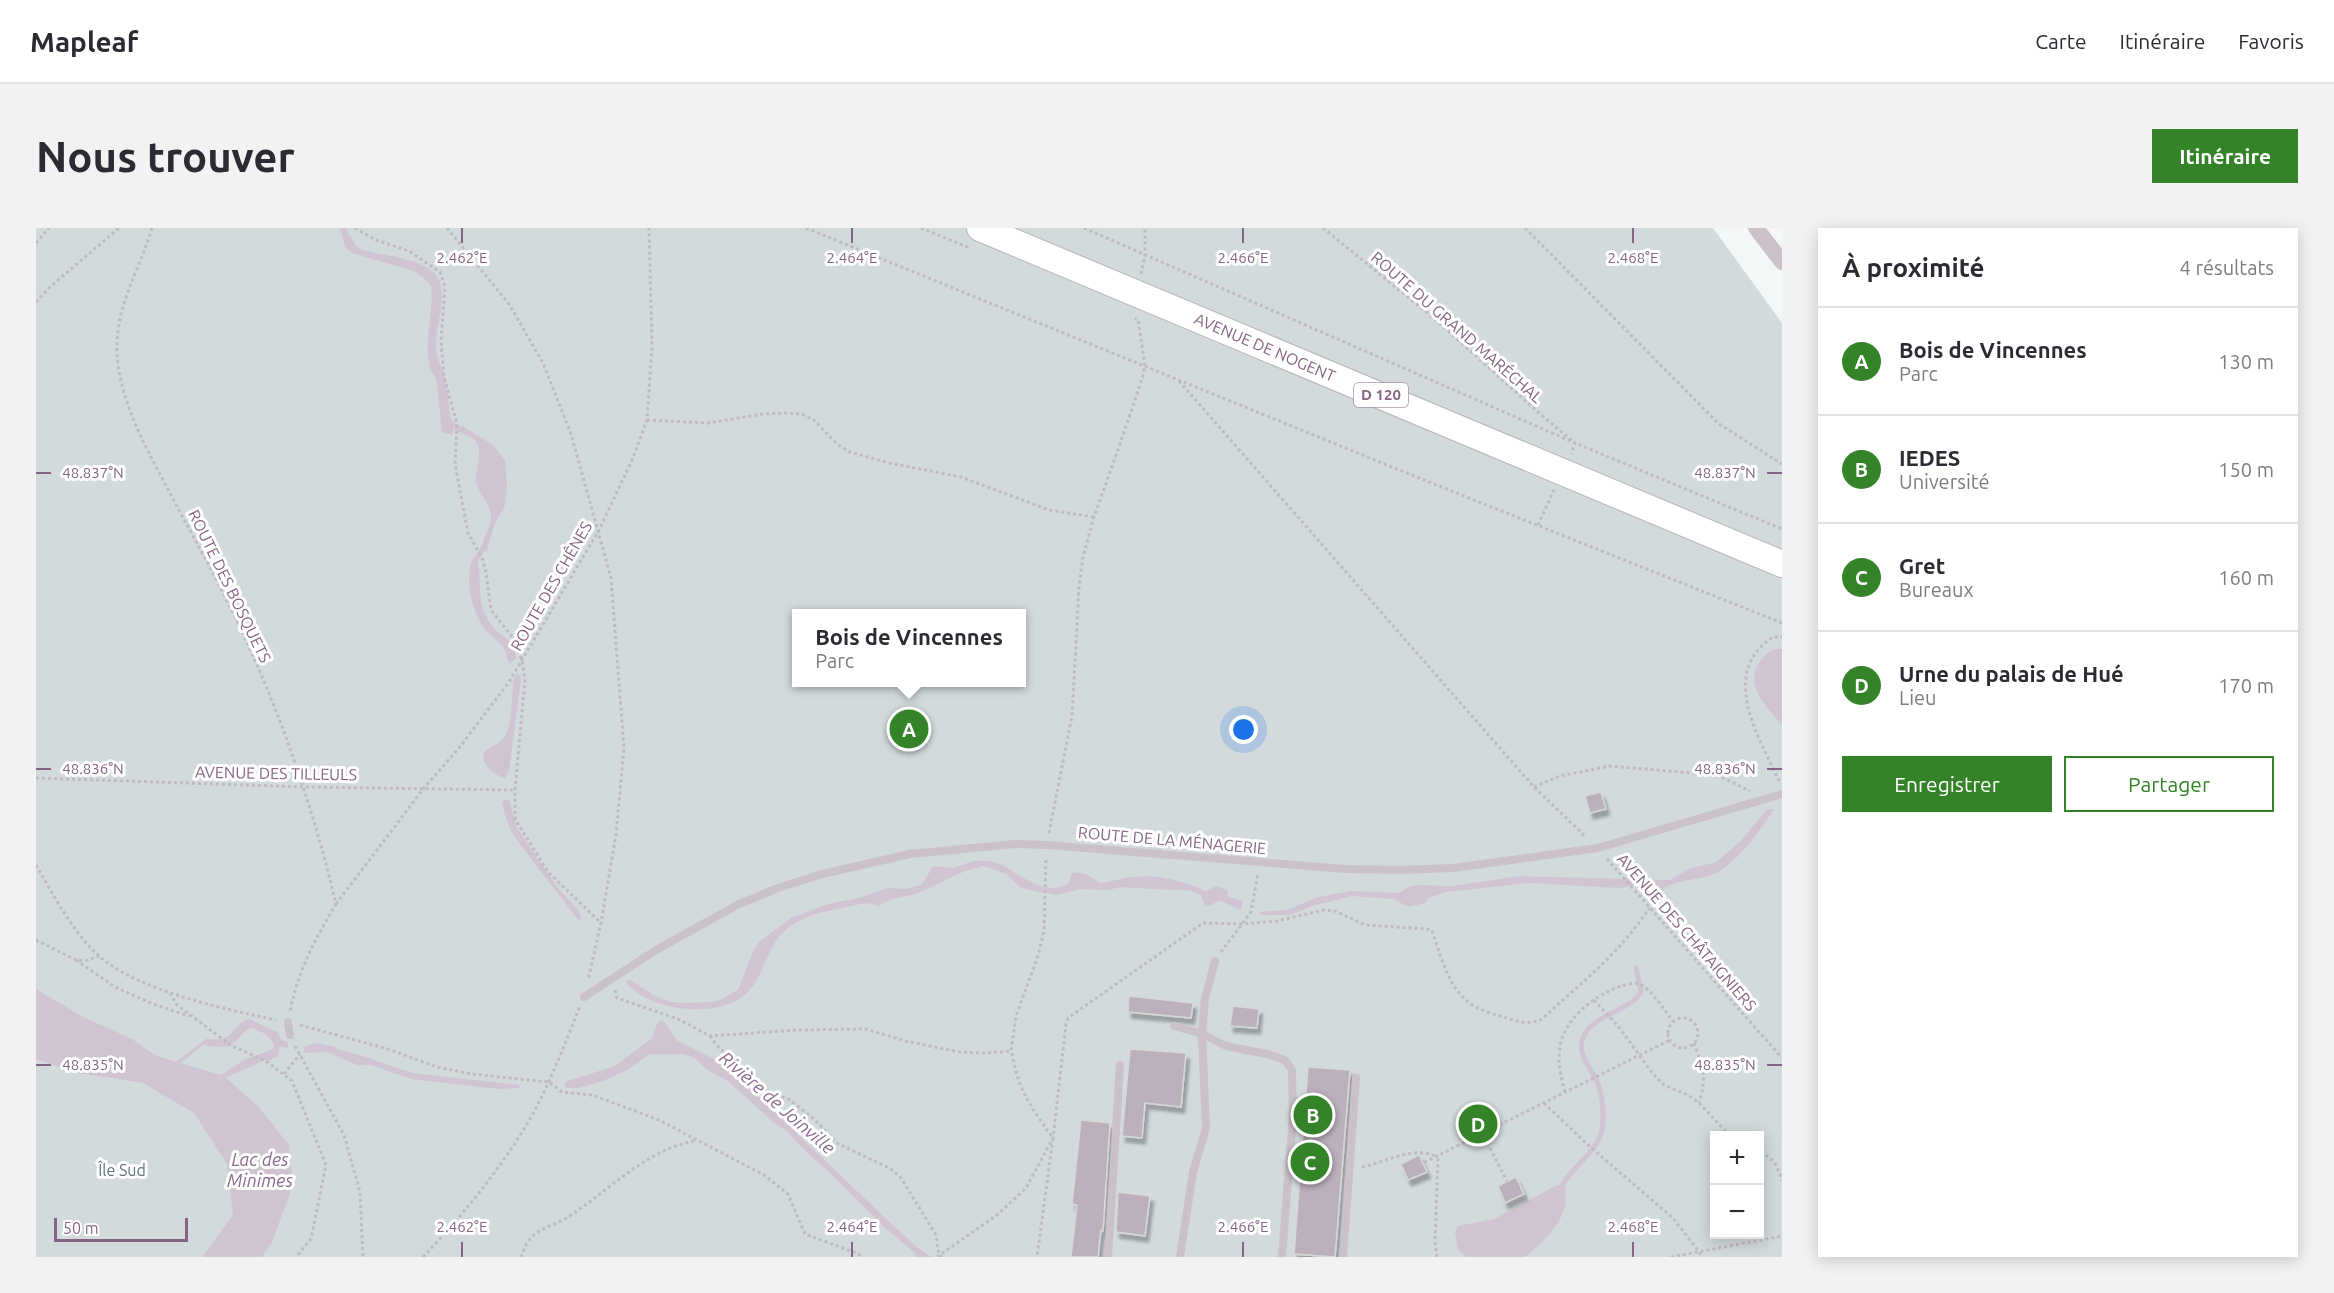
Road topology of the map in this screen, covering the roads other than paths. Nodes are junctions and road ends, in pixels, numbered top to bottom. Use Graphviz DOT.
graph roads {
  1 [pos="980,228"];
  2 [pos="1756,228"];
  3 [pos="1782,262"];
  4 [pos="1782,564"];
  5 [pos="1782,794"];
  6 [pos="1215,961"];
  7 [pos="584,996"];
  8 [pos="288,1022"];
  9 [pos="1174,1026"];
  10 [pos="1202,1034"];
  11 [pos="290,1035"];
  12 [pos="1120,1065"];
  13 [pos="1356,1078"];
  14 [pos="1108,1257"];
  15 [pos="1180,1257"];
  16 [pos="1282,1257"];
  17 [pos="1343,1257"];
  1 -- 4 [label="main road, AVENUE DE NOGENT / D 120"];
  2 -- 3 [label="street"];
  5 -- 7 [label="lane, ROUTE DE LA MÉNAGERIE"];
  6 -- 10 [label="lane"];
  8 -- 11 [label="lane"];
  9 -- 10 [label="lane"];
  10 -- 15 [label="lane"];
  10 -- 16 [label="lane"];
  12 -- 14 [label="lane"];
  13 -- 17 [label="lane"];
}
